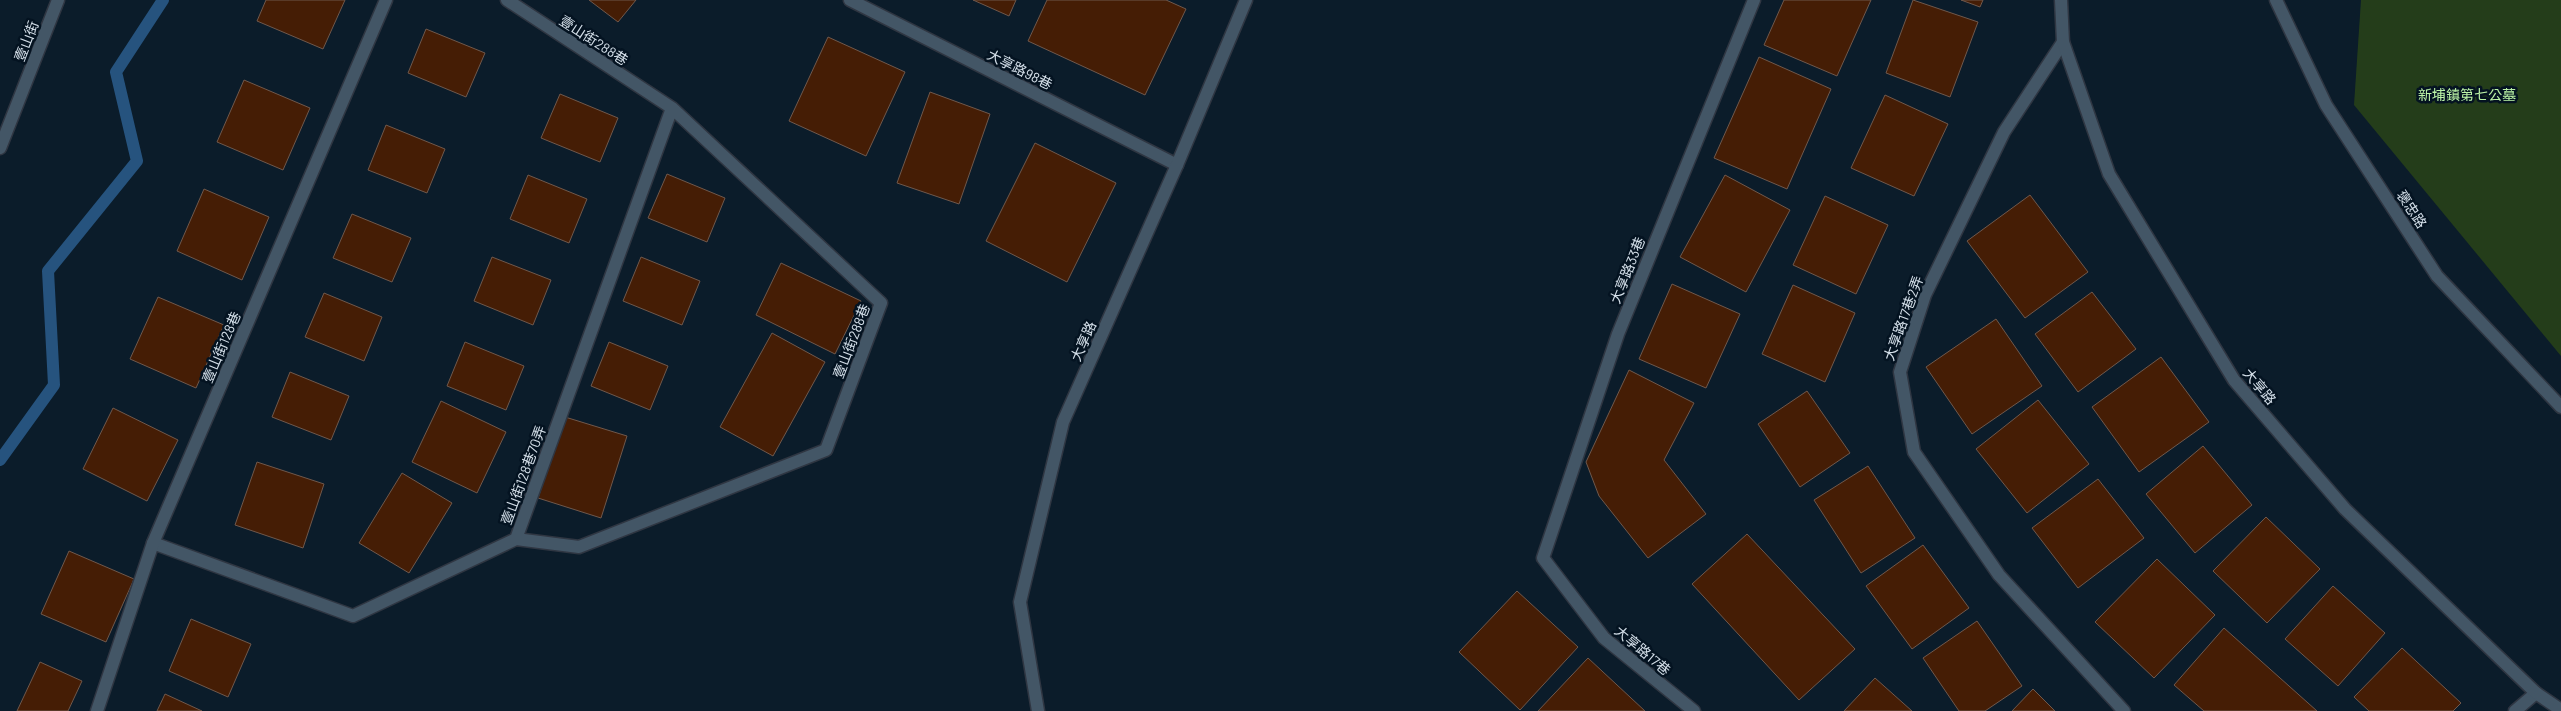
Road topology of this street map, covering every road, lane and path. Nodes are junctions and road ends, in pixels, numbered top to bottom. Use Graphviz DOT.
graph roads {
  1 [pos="58,0"];
  2 [pos="386,0"];
  3 [pos="507,0"];
  4 [pos="850,0"];
  5 [pos="1246,0"];
  6 [pos="1754,0"];
  7 [pos="2061,0"];
  8 [pos="2276,0"];
  9 [pos="2063,42"];
  10 [pos="672,108"];
  11 [pos="0,148"];
  12 [pos="1177,165"];
  13 [pos="2561,406"];
  14 [pos="516,539"];
  15 [pos="153,543"];
  16 [pos="1543,558"];
  17 [pos="2536,693"];
  18 [pos="2561,710"];
  19 [pos="97,711"];
  20 [pos="1038,711"];
  21 [pos="1694,711"];
  22 [pos="2124,711"];
  23 [pos="2515,711"];
  1 -- 11 [label="street, 壹山街"];
  2 -- 15 [label="street, 壹山街128巷"];
  3 -- 10 [label="street, 壹山街288巷"];
  4 -- 12 [label="street, 大享路98巷"];
  5 -- 12 [label="street, 大享路"];
  6 -- 16 [label="street, 大享路33巷"];
  7 -- 9 [label="street, 大享路"];
  8 -- 13 [label="street, 褒忠路"];
  9 -- 17 [label="street, 大享路"];
  9 -- 22 [label="street, 大享路17巷2弄"];
  10 -- 14 [label="street, 壹山街128巷70弄"];
  10 -- 14 [label="street, 壹山街288巷"];
  12 -- 20 [label="street, 大享路"];
  14 -- 15 [label="street, 壹山街128巷70弄"];
  15 -- 19 [label="street, 壹山街128巷"];
  16 -- 21 [label="street, 大享路17巷"];
  17 -- 18 [label="street, 大享路"];
  17 -- 23 [label="street"];
}
